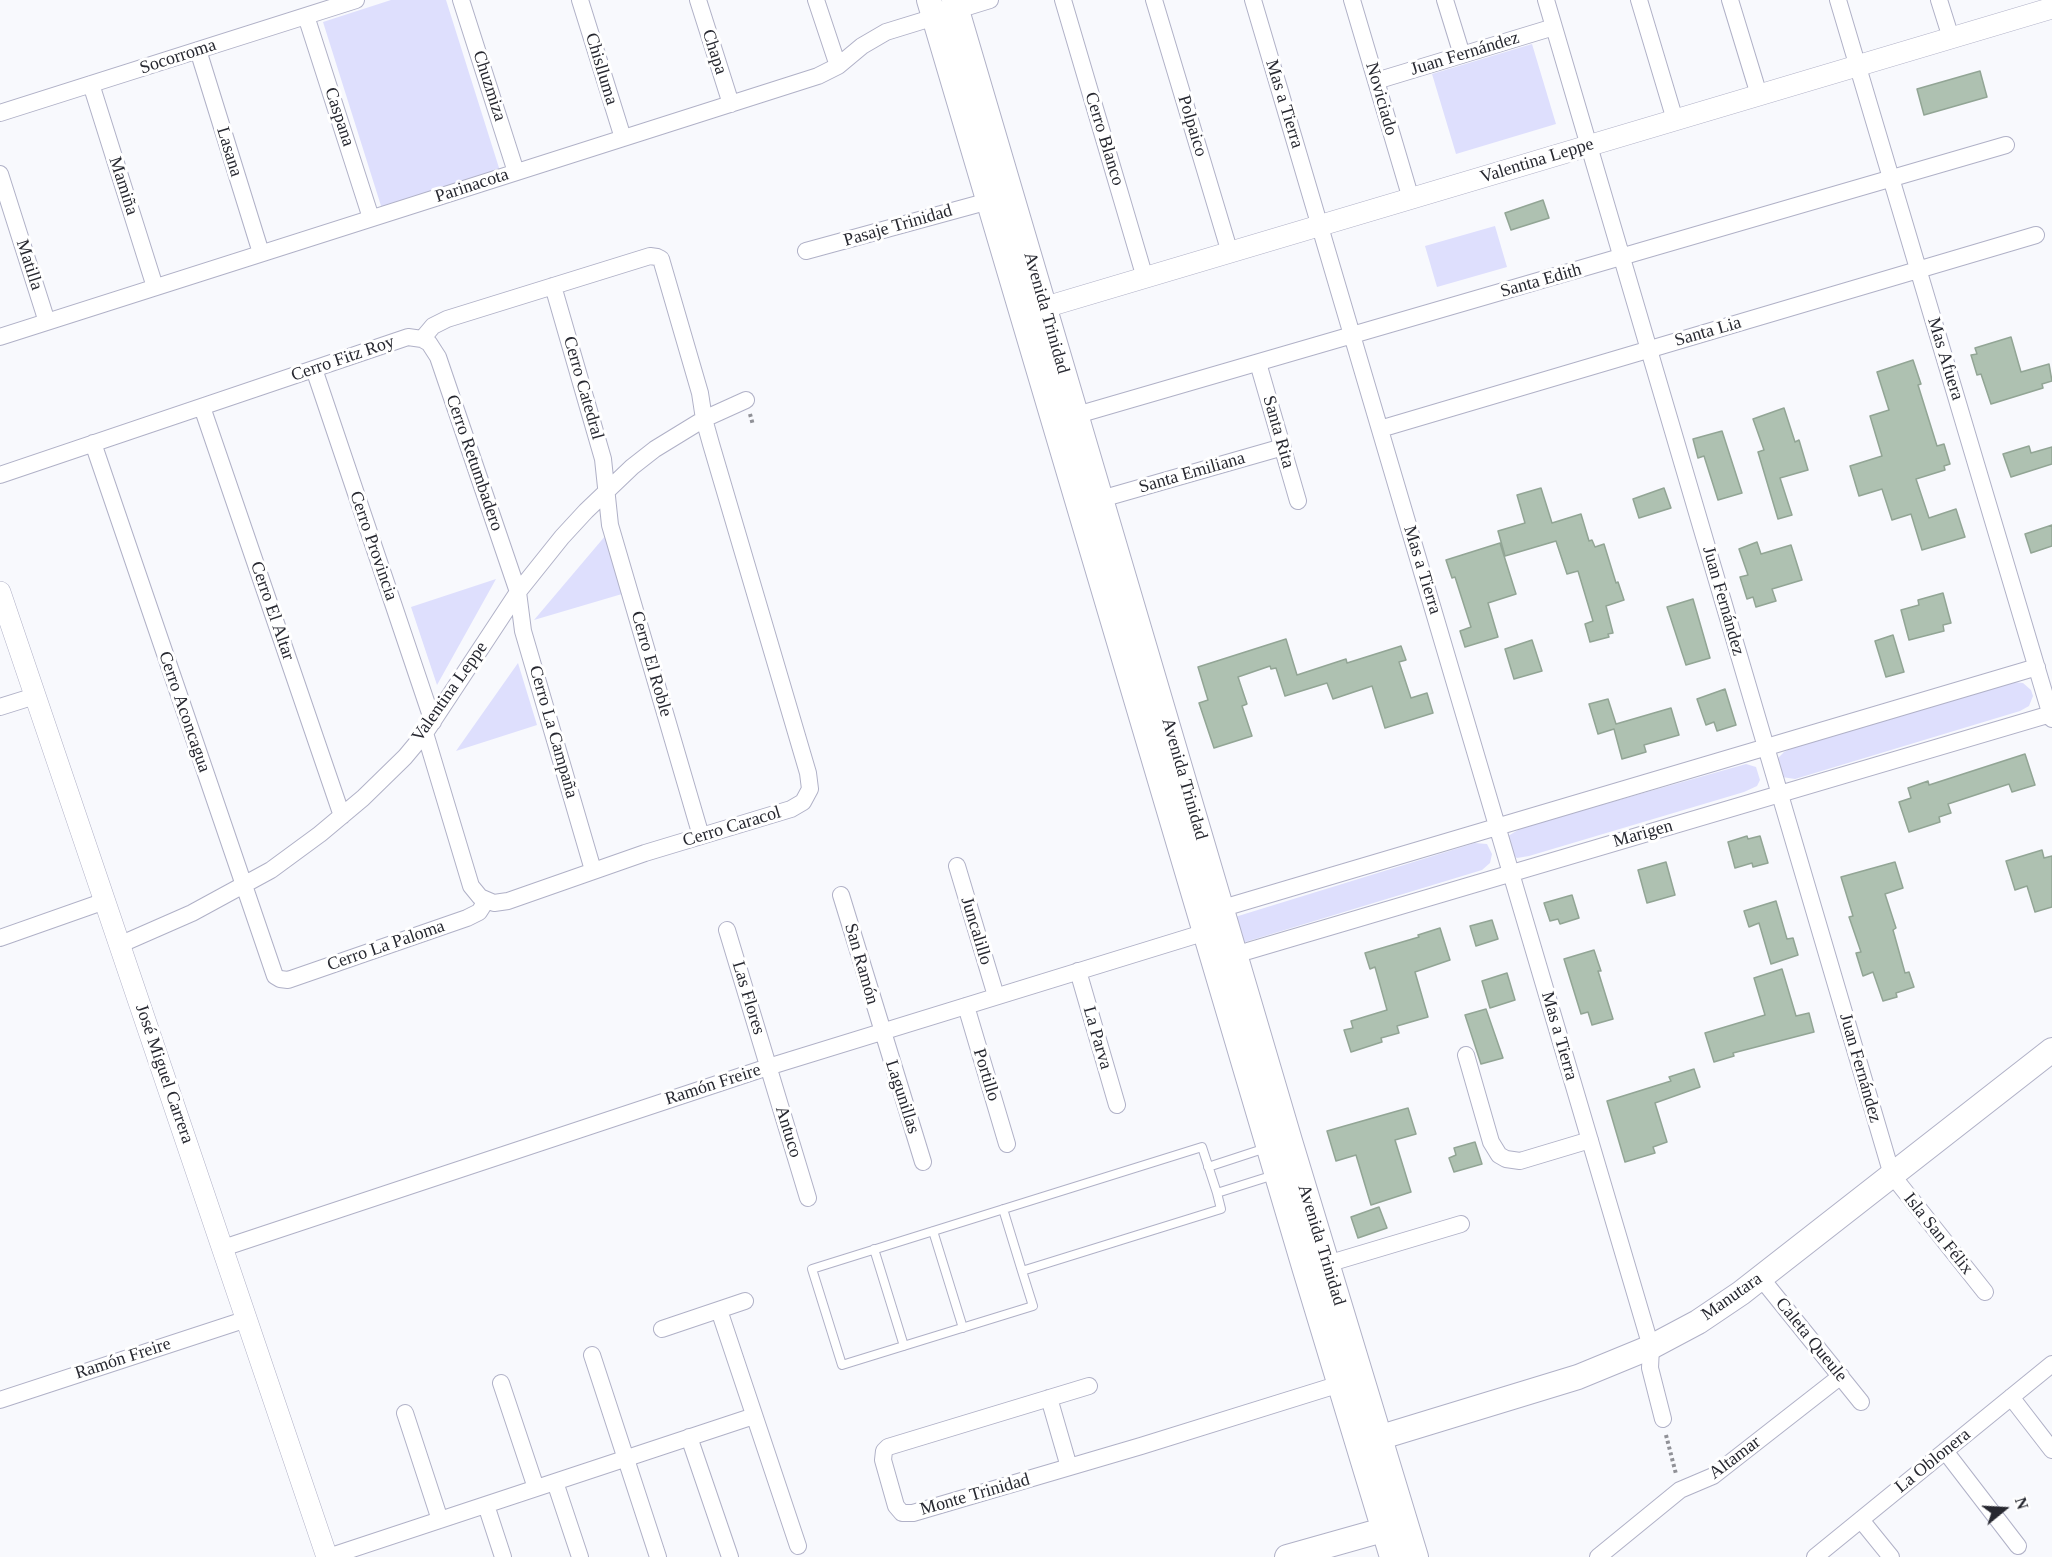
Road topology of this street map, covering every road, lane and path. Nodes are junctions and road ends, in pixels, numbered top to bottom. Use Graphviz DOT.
graph roads {
  1 [pos="356,0"];
  2 [pos="461,0"];
  3 [pos="580,0"];
  4 [pos="698,0"];
  5 [pos="816,0"];
  6 [pos="990,0"];
  7 [pos="1063,0"];
  8 [pos="1154,0"];
  9 [pos="1253,0"];
  10 [pos="1352,0"];
  11 [pos="1445,0"];
  12 [pos="1546,0"];
  13 [pos="1639,0"];
  14 [pos="1730,0"];
  15 [pos="1838,0"];
  16 [pos="1938,0"];
  17 [pos="943,7"];
  18 [pos="2052,8"];
  19 [pos="306,16"];
  20 [pos="1554,27"];
  21 [pos="1951,38"];
  22 [pos="198,50"];
  23 [pos="1461,55"];
  24 [pos="838,66"];
  25 [pos="1858,66"];
  26 [pos="1376,81"];
  27 [pos="91,84"];
  28 [pos="1759,95"];
  29 [pos="731,104"];
  30 [pos="0,113"];
  31 [pos="1675,120"];
  32 [pos="623,138"];
  33 [pos="2006,145"];
  34 [pos="1589,146"];
  35 [pos="516,172"];
  36 [pos="0,174"];
  37 [pos="1892,178"];
  38 [pos="1411,199"];
  39 [pos="989,201"];
  40 [pos="371,218"];
  41 [pos="1320,226"];
  42 [pos="2036,235"];
  43 [pos="806,251"];
  44 [pos="261,253"];
  45 [pos="1230,253"];
  46 [pos="1621,257"];
  47 [pos="1918,270"];
  48 [pos="1145,278"];
  49 [pos="553,286"];
  50 [pos="155,287"];
  51 [pos="1034,311"];
  52 [pos="47,322"];
  53 [pos="1352,336"];
  54 [pos="0,337"];
  55 [pos="422,339"];
  56 [pos="1649,349"];
  57 [pos="1258,363"];
  58 [pos="314,369"];
  59 [pos="746,400"];
  60 [pos="202,407"];
  61 [pos="1077,415"];
  62 [pos="704,419"];
  63 [pos="1380,429"];
  64 [pos="93,443"];
  65 [pos="1282,447"];
  66 [pos="0,475"];
  67 [pos="607,491"];
  68 [pos="1101,499"];
  69 [pos="1299,501"];
  70 [pos="0,592"];
  71 [pos="518,592"];
  72 [pos="2037,667"];
  73 [pos="35,696"];
  74 [pos="0,707"];
  75 [pos="2051,716"];
  76 [pos="429,728"];
  77 [pos="1766,747"];
  78 [pos="1780,794"];
  79 [pos="342,816"];
  80 [pos="1497,827"];
  81 [pos="701,836"];
  82 [pos="957,866"];
  83 [pos="592,870"];
  84 [pos="1511,873"];
  85 [pos="243,887"];
  86 [pos="841,895"];
  87 [pos="105,901"];
  88 [pos="486,901"];
  89 [pos="1223,908"];
  90 [pos="727,930"];
  91 [pos="1206,932"];
  92 [pos="0,938"];
  93 [pos="120,945"];
  94 [pos="1236,954"];
  95 [pos="1078,971"];
  96 [pos="280,979"];
  97 [pos="996,996"];
  98 [pos="966,1006"];
  99 [pos="881,1032"];
  100 [pos="2052,1050"];
  101 [pos="1466,1055"];
  102 [pos="768,1067"];
  103 [pos="1117,1105"];
  104 [pos="1590,1140"];
  105 [pos="1007,1144"];
  106 [pos="1269,1147"];
  107 [pos="923,1162"];
  108 [pos="1208,1167"];
  109 [pos="1277,1174"];
  110 [pos="1892,1175"];
  111 [pos="1216,1193"];
  112 [pos="808,1198"];
  113 [pos="1003,1209"];
  114 [pos="1461,1224"];
  115 [pos="933,1231"];
  116 [pos="223,1248"];
  117 [pos="874,1249"];
  118 [pos="1327,1264"];
  119 [pos="1022,1271"];
  120 [pos="1761,1278"];
  121 [pos="1985,1292"];
  122 [pos="745,1301"];
  123 [pos="719,1310"];
  124 [pos="247,1319"];
  125 [pos="963,1328"];
  126 [pos="662,1329"];
  127 [pos="904,1346"];
  128 [pos="1651,1347"];
  129 [pos="592,1355"];
  130 [pos="2052,1364"];
  131 [pos="1841,1376"];
  132 [pos="501,1383"];
  133 [pos="1340,1384"];
  134 [pos="1089,1386"];
  135 [pos="2011,1397"];
  136 [pos="1049,1398"];
  137 [pos="0,1400"];
  138 [pos="1862,1402"];
  139 [pos="405,1413"];
  140 [pos="754,1416"];
  141 [pos="1663,1419"];
  142 [pos="690,1437"];
  143 [pos="1369,1441"];
  144 [pos="2052,1450"];
  145 [pos="1945,1451"];
  146 [pos="626,1458"];
  147 [pos="1069,1467"];
  148 [pos="555,1482"];
  149 [pos="536,1488"];
  150 [pos="1680,1490"];
  151 [pos="486,1505"];
  152 [pos="440,1520"];
  153 [pos="1861,1520"];
  154 [pos="1395,1526"];
  155 [pos="798,1546"];
  156 [pos="2018,1546"];
  157 [pos="328,1557"];
  158 [pos="503,1557"];
  159 [pos="580,1557"];
  160 [pos="658,1557"];
  161 [pos="730,1557"];
  162 [pos="1287,1557"];
  163 [pos="1392,1557"];
  164 [pos="1416,1557"];
  165 [pos="1598,1557"];
  166 [pos="1815,1557"];
  167 [pos="1891,1557"];
  1 -- 19 [label="street, Socorroma"];
  2 -- 35 [label="street, Chuzmiza"];
  3 -- 32 [label="street, Chislluma"];
  4 -- 29 [label="street, Chapa"];
  5 -- 24 [label="street"];
  6 -- 17 [label="street, Parinacota"];
  7 -- 48 [label="street, Cerro Blanco"];
  8 -- 45 [label="street, Polpaico"];
  9 -- 41 [label="street, Mas a Tierra"];
  10 -- 26 [label="street, Noviciado"];
  11 -- 23 [label="street"];
  12 -- 20 [label="street, Juan Fernández"];
  13 -- 31 [label="street"];
  14 -- 28 [label="street"];
  15 -- 25 [label="street, Mas Afuera"];
  16 -- 21 [label="street"];
  17 -- 24 [label="street, Parinacota"];
  17 -- 39 [label="main road, Avenida Trinidad"];
  17 -- 51 [label="main road, Avenida Trinidad"];
  18 -- 21 [label="street, Valentina Leppe"];
  19 -- 22 [label="street, Socorroma"];
  19 -- 40 [label="street, Caspana"];
  20 -- 23 [label="street, Juan Fernández"];
  20 -- 34 [label="street, Juan Fernández"];
  21 -- 25 [label="street, Valentina Leppe"];
  22 -- 27 [label="street, Socorroma"];
  22 -- 44 [label="street, Lasana"];
  23 -- 26 [label="street, Juan Fernández"];
  24 -- 29 [label="street, Parinacota"];
  25 -- 28 [label="street, Valentina Leppe"];
  25 -- 37 [label="street, Mas Afuera"];
  26 -- 38 [label="street, Noviciado"];
  27 -- 30 [label="street, Socorroma"];
  27 -- 50 [label="street, Mamiña"];
  28 -- 31 [label="street, Valentina Leppe"];
  29 -- 32 [label="street, Parinacota"];
  31 -- 34 [label="street, Valentina Leppe"];
  32 -- 35 [label="street, Parinacota"];
  33 -- 37 [label="street, Santa Edith"];
  34 -- 38 [label="street, Valentina Leppe"];
  34 -- 46 [label="street, Juan Fernández"];
  35 -- 40 [label="street, Parinacota"];
  36 -- 52 [label="street, Matilla"];
  37 -- 46 [label="street, Santa Edith"];
  37 -- 47 [label="street, Mas Afuera"];
  38 -- 41 [label="street, Valentina Leppe"];
  39 -- 43 [label="street, Pasaje Trinidad"];
  39 -- 51 [label="main road, Avenida Trinidad"];
  40 -- 44 [label="street, Parinacota"];
  41 -- 45 [label="street, Valentina Leppe"];
  41 -- 53 [label="street, Mas a Tierra"];
  42 -- 47 [label="street, Santa Lia"];
  44 -- 50 [label="street, Parinacota"];
  45 -- 48 [label="street, Valentina Leppe"];
  46 -- 53 [label="street, Santa Edith"];
  46 -- 56 [label="street, Juan Fernández"];
  47 -- 56 [label="street, Santa Lia"];
  47 -- 72 [label="street, Mas Afuera"];
  48 -- 51 [label="street, Valentina Leppe"];
  49 -- 55 [label="street"];
  49 -- 62 [label="street"];
  49 -- 67 [label="street, Cerro Catedral"];
  50 -- 52 [label="street, Parinacota"];
  51 -- 61 [label="main road, Avenida Trinidad"];
  51 -- 91 [label="main road, Avenida Trinidad"];
  52 -- 54 [label="street, Parinacota"];
  53 -- 57 [label="street, Santa Edith"];
  53 -- 63 [label="street, Mas a Tierra"];
  55 -- 58 [label="street, Cerro Fitz Roy"];
  55 -- 71 [label="street, Cerro Retumbadero"];
  56 -- 63 [label="street, Santa Lia"];
  56 -- 77 [label="street, Juan Fernández"];
  57 -- 61 [label="street, Santa Edith"];
  57 -- 65 [label="street, Santa Rita"];
  58 -- 60 [label="street, Cerro Fitz Roy"];
  58 -- 76 [label="street, Cerro Provincia"];
  59 -- 62 [label="street, Valentina Leppe"];
  60 -- 64 [label="street, Cerro Fitz Roy"];
  60 -- 79 [label="street, Cerro El Altar"];
  61 -- 68 [label="main road, Avenida Trinidad"];
  62 -- 67 [label="street, Valentina Leppe"];
  62 -- 81 [label="street, Cerro Caracol"];
  63 -- 80 [label="street, Mas a Tierra"];
  64 -- 66 [label="street, Cerro Fitz Roy"];
  64 -- 85 [label="street, Cerro Aconcagua"];
  65 -- 68 [label="street, Santa Emiliana"];
  65 -- 69 [label="street, Santa Rita"];
  67 -- 71 [label="street, Valentina Leppe"];
  67 -- 81 [label="street, Cerro El Roble"];
  68 -- 89 [label="main road, Avenida Trinidad"];
  70 -- 73 [label="street, José Miguel Carrera"];
  71 -- 76 [label="street, Valentina Leppe"];
  71 -- 83 [label="street, Cerro La Campaña"];
  72 -- 75 [label="street, Mas Afuera"];
  72 -- 77 [label="street"];
  73 -- 74 [label="street"];
  73 -- 87 [label="street, José Miguel Carrera"];
  75 -- 78 [label="street, Marigen"];
  76 -- 79 [label="street, Valentina Leppe"];
  76 -- 88 [label="street"];
  77 -- 78 [label="street, Juan Fernández"];
  77 -- 80 [label="street"];
  78 -- 84 [label="street, Marigen"];
  78 -- 110 [label="street, Juan Fernández"];
  79 -- 85 [label="street, Valentina Leppe"];
  80 -- 84 [label="street, Mas a Tierra"];
  80 -- 89 [label="street"];
  81 -- 83 [label="street, Cerro Caracol"];
  82 -- 97 [label="street, Juncalillo"];
  83 -- 88 [label="street, Cerro Caracol"];
  84 -- 94 [label="street, Marigen"];
  84 -- 104 [label="street, Mas a Tierra"];
  85 -- 93 [label="street, Valentina Leppe"];
  85 -- 96 [label="street, Cerro Aconcagua"];
  86 -- 99 [label="street, San Ramón"];
  87 -- 92 [label="street"];
  87 -- 93 [label="street, José Miguel Carrera"];
  88 -- 96 [label="street, Cerro La Paloma"];
  89 -- 91 [label="street"];
  89 -- 94 [label="main road, Avenida Trinidad"];
  90 -- 102 [label="street, Las Flores"];
  91 -- 94 [label="street"];
  91 -- 95 [label="street, Ramón Freire"];
  91 -- 106 [label="main road, Avenida Trinidad"];
  93 -- 116 [label="street, José Miguel Carrera"];
  94 -- 118 [label="main road, Avenida Trinidad"];
  95 -- 97 [label="street, Ramón Freire"];
  95 -- 103 [label="street, La Parva"];
  97 -- 98 [label="street, Ramón Freire"];
  98 -- 99 [label="street, Ramón Freire"];
  98 -- 105 [label="street, Portillo"];
  99 -- 102 [label="street, Ramón Freire"];
  99 -- 107 [label="street, Lagunillas"];
  100 -- 110 [label="main road, Manutara"];
  101 -- 104 [label="street"];
  102 -- 112 [label="street, Antuco"];
  102 -- 116 [label="street, Ramón Freire"];
  104 -- 128 [label="street, Mas a Tierra"];
  106 -- 108 [label="lane"];
  106 -- 109 [label="main road, Avenida Trinidad"];
  108 -- 111 [label="lane"];
  108 -- 113 [label="lane"];
  109 -- 111 [label="lane"];
  109 -- 133 [label="main road, Avenida Trinidad"];
  110 -- 120 [label="main road, Manutara"];
  110 -- 121 [label="street, Isla San Félix"];
  111 -- 119 [label="lane"];
  113 -- 115 [label="lane"];
  113 -- 119 [label="lane"];
  114 -- 118 [label="street"];
  115 -- 117 [label="lane"];
  115 -- 125 [label="lane"];
  116 -- 124 [label="street, José Miguel Carrera"];
  117 -- 127 [label="lane"];
  117 -- 127 [label="lane"];
  118 -- 143 [label="main road, Avenida Trinidad"];
  119 -- 125 [label="lane"];
  120 -- 128 [label="main road, Manutara"];
  120 -- 131 [label="street, Caleta Queule"];
  122 -- 123 [label="street"];
  123 -- 126 [label="street"];
  123 -- 140 [label="street"];
  124 -- 137 [label="street, Ramón Freire"];
  124 -- 157 [label="street, José Miguel Carrera"];
  125 -- 127 [label="lane"];
  128 -- 141 [label="street, Mas a Tierra"];
  128 -- 143 [label="main road, Manutara"];
  129 -- 146 [label="street"];
  130 -- 135 [label="street, La Oblonera"];
  131 -- 138 [label="street, Caleta Queule"];
  131 -- 150 [label="street, Altamar"];
  132 -- 149 [label="street"];
  133 -- 143 [label="main road, Avenida Trinidad"];
  133 -- 147 [label="street, Monte Trinidad"];
  134 -- 136 [label="street, Monte Trinidad"];
  135 -- 144 [label="street"];
  135 -- 145 [label="street, La Oblonera"];
  136 -- 147 [label="street"];
  136 -- 147 [label="street, Monte Trinidad"];
  139 -- 152 [label="street"];
  140 -- 142 [label="street"];
  140 -- 155 [label="street"];
  141 -- 150 [label="path"];
  142 -- 146 [label="street"];
  142 -- 161 [label="street"];
  143 -- 154 [label="main road, Avenida Trinidad"];
  145 -- 153 [label="street, La Oblonera"];
  145 -- 156 [label="street"];
  146 -- 148 [label="street"];
  146 -- 160 [label="street"];
  148 -- 149 [label="street"];
  148 -- 159 [label="street"];
  149 -- 151 [label="street"];
  150 -- 165 [label="street, Altamar"];
  151 -- 152 [label="street"];
  151 -- 158 [label="street"];
  152 -- 157 [label="street"];
  153 -- 166 [label="street, La Oblonera"];
  153 -- 167 [label="street"];
  154 -- 162 [label="main road"];
  154 -- 163 [label="main road, Avenida Trinidad"];
  154 -- 164 [label="main road, Avenida Trinidad"];
}
